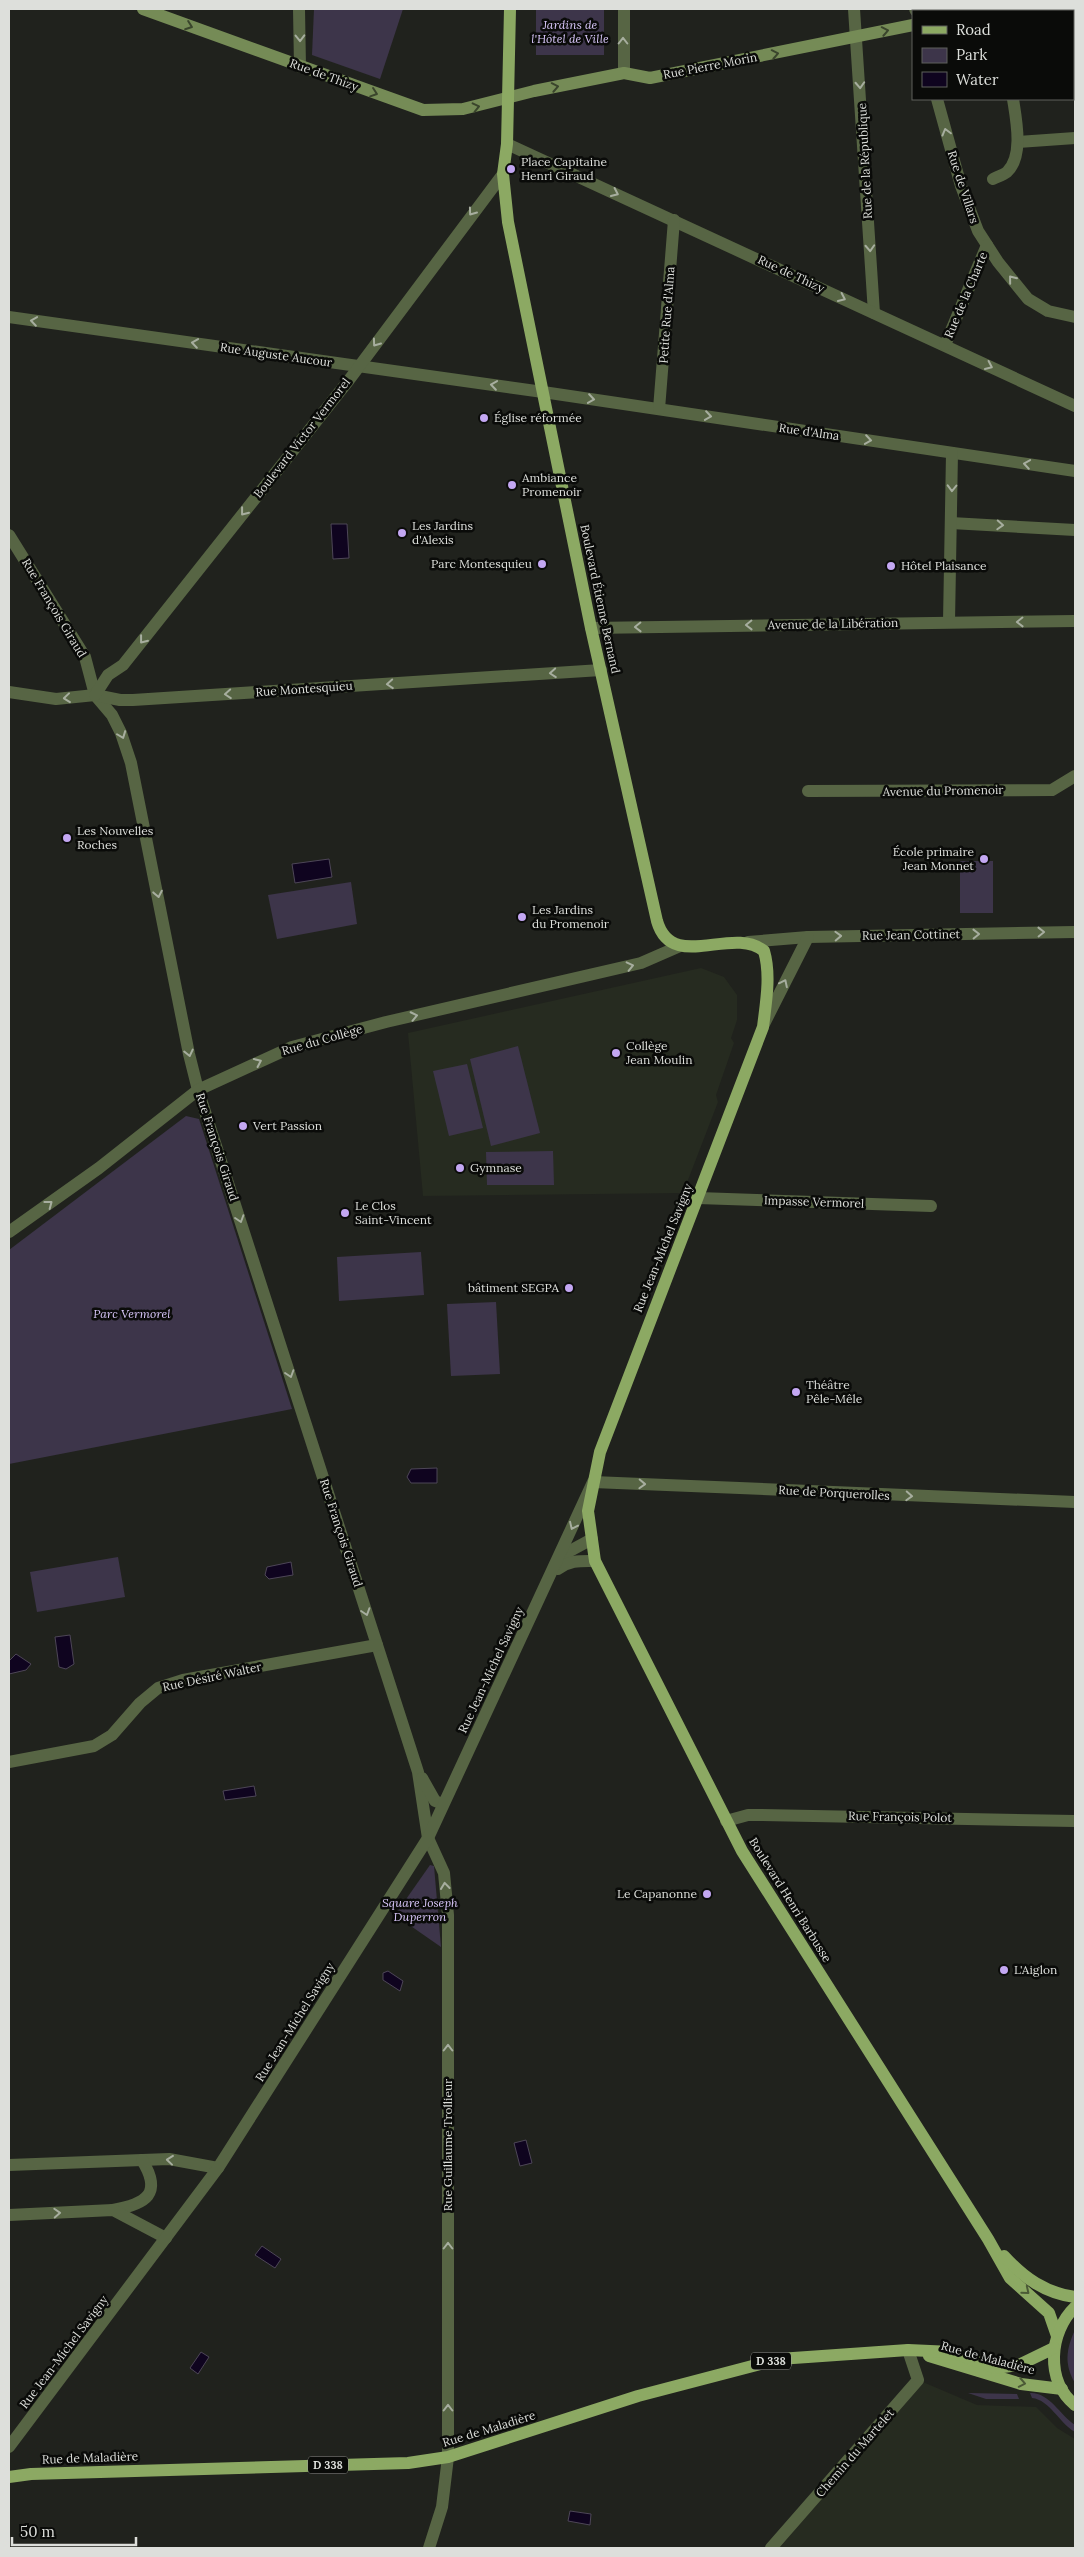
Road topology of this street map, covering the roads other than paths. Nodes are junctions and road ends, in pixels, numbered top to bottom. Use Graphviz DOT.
graph roads {
  1 [pos="143,9"];
  2 [pos="299,9"];
  3 [pos="510,9"];
  4 [pos="624,9"];
  5 [pos="854,9"];
  6 [pos="912,25"];
  7 [pos="857,37"];
  8 [pos="300,67"];
  9 [pos="624,74"];
  10 [pos="508,98"];
  11 [pos="937,100"];
  12 [pos="1013,100"];
  13 [pos="1075,138"];
  14 [pos="1018,142"];
  15 [pos="507,144"];
  16 [pos="503,174"];
  17 [pos="993,179"];
  18 [pos="674,220"];
  19 [pos="987,245"];
  20 [pos="874,312"];
  21 [pos="1075,317"];
  22 [pos="9,318"];
  23 [pos="945,345"];
  24 [pos="359,366"];
  25 [pos="543,392"];
  26 [pos="1075,406"];
  27 [pos="659,409"];
  28 [pos="952,453"];
  29 [pos="1075,471"];
  30 [pos="951,523"];
  31 [pos="1075,530"];
  32 [pos="9,534"];
  33 [pos="1075,621"];
  34 [pos="950,622"];
  35 [pos="591,628"];
  36 [pos="601,670"];
  37 [pos="9,692"];
  38 [pos="95,695"];
  39 [pos="1075,776"];
  40 [pos="808,790"];
  41 [pos="1075,932"];
  42 [pos="808,937"];
  43 [pos="748,942"];
  44 [pos="680,946"];
  45 [pos="763,1026"];
  46 [pos="198,1090"];
  47 [pos="698,1198"];
  48 [pos="931,1206"];
  49 [pos="9,1232"];
  50 [pos="593,1482"];
  51 [pos="1075,1502"];
  52 [pos="592,1539"];
  53 [pos="595,1561"];
  54 [pos="549,1577"];
  55 [pos="377,1645"];
  56 [pos="9,1762"];
  57 [pos="418,1772"];
  58 [pos="443,1804"];
  59 [pos="726,1821"];
  60 [pos="1075,1821"];
  61 [pos="428,1838"];
  62 [pos="142,2160"];
  63 [pos="9,2165"];
  64 [pos="218,2168"];
  65 [pos="113,2210"];
  66 [pos="9,2215"];
  67 [pos="166,2238"];
  68 [pos="988,2239"];
  69 [pos="1075,2297"];
  70 [pos="1075,2307"];
  71 [pos="1055,2342"];
  72 [pos="908,2350"];
  73 [pos="1062,2389"];
  74 [pos="1075,2405"];
  75 [pos="9,2447"];
  76 [pos="448,2457"];
  77 [pos="9,2476"];
  78 [pos="429,2548"];
  79 [pos="771,2548"];
  1 -- 8 [label="street, Rue de Thizy, one-way"];
  2 -- 8 [label="street, one-way"];
  3 -- 10 [label="main road, Boulevard Étienne Bernand"];
  9 -- 4 [label="street, one-way"];
  5 -- 7 [label="street, Rue de la République"];
  7 -- 6 [label="street, Rue Pierre Morin, one-way"];
  9 -- 7 [label="street, Rue Pierre Morin, one-way"];
  7 -- 20 [label="street, Rue de la République, one-way"];
  8 -- 10 [label="street, Rue de Thizy, one-way"];
  10 -- 9 [label="street, Rue Pierre Morin, one-way"];
  10 -- 15 [label="main road, Boulevard Étienne Bernand"];
  19 -- 11 [label="street, Rue de Villars, one-way"];
  12 -- 14 [label="street"];
  13 -- 14 [label="street"];
  14 -- 17 [label="street"];
  15 -- 16 [label="main road, Boulevard Étienne Bernand"];
  15 -- 18 [label="street, Rue de Thizy, one-way"];
  16 -- 24 [label="street, Boulevard Victor Vermorel, one-way"];
  16 -- 25 [label="main road, Boulevard Étienne Bernand"];
  18 -- 20 [label="street, Rue de Thizy, one-way"];
  18 -- 27 [label="street, Petite Rue d'Alma"];
  21 -- 19 [label="street, Rue de Villars, one-way"];
  19 -- 23 [label="street, Rue de la Charte"];
  20 -- 23 [label="street, Rue de Thizy"];
  24 -- 22 [label="street, Rue Auguste Aucour, one-way"];
  23 -- 26 [label="street, Rue de Thizy, one-way"];
  25 -- 24 [label="street, Rue Auguste Aucour, one-way"];
  24 -- 38 [label="street, Boulevard Victor Vermorel, one-way"];
  25 -- 27 [label="street, Rue d'Alma, one-way"];
  25 -- 35 [label="main road, Boulevard Étienne Bernand"];
  27 -- 28 [label="street, Rue d'Alma, one-way"];
  29 -- 28 [label="street, Rue d'Alma, one-way"];
  28 -- 30 [label="street, one-way"];
  30 -- 31 [label="street, one-way"];
  30 -- 34 [label="street"];
  32 -- 38 [label="street, Rue François Giraud"];
  33 -- 34 [label="street, Avenue de la Libération, one-way"];
  34 -- 35 [label="street, Avenue de la Libération, one-way"];
  35 -- 36 [label="main road, Boulevard Étienne Bernand"];
  36 -- 38 [label="street, Rue Montesquieu, one-way"];
  36 -- 44 [label="main road, Boulevard Étienne Bernand"];
  38 -- 37 [label="street, Rue Montesquieu, one-way"];
  38 -- 46 [label="street, Rue François Giraud, one-way"];
  39 -- 40 [label="street, Avenue du Promenoir"];
  42 -- 41 [label="street, Rue Jean Cottinet, one-way"];
  42 -- 43 [label="street, Rue Jean Cottinet"];
  45 -- 42 [label="street, Rue Jean-Michel Savigny, one-way"];
  43 -- 44 [label="main road"];
  43 -- 45 [label="main road, Rue Jean-Michel Savigny"];
  46 -- 44 [label="street, Rue du Collège, one-way"];
  45 -- 47 [label="main road, Rue Jean-Michel Savigny"];
  49 -- 46 [label="street, Rue du Collège, one-way"];
  46 -- 55 [label="street, Rue François Giraud, one-way"];
  47 -- 48 [label="street, Impasse Vermorel"];
  47 -- 50 [label="main road, Rue Jean-Michel Savigny"];
  50 -- 51 [label="street, Rue de Porquerolles, one-way"];
  50 -- 52 [label="main road, Rue Jean-Michel Savigny"];
  50 -- 54 [label="street, Rue Jean-Michel Savigny, one-way"];
  52 -- 53 [label="main road, Rue Jean-Michel Savigny"];
  52 -- 54 [label="street, Rue Jean-Michel Savigny"];
  53 -- 54 [label="street, Rue Jean-Michel Savigny"];
  53 -- 59 [label="main road, Boulevard Henri Barbusse"];
  54 -- 58 [label="street, Rue Jean-Michel Savigny"];
  55 -- 56 [label="street, Rue Désiré Walter"];
  55 -- 57 [label="street, Rue François Giraud"];
  57 -- 58 [label="street, Rue François Giraud"];
  57 -- 61 [label="street, Rue François Giraud"];
  58 -- 61 [label="street, Rue Jean-Michel Savigny"];
  59 -- 60 [label="street, Rue François Polot"];
  59 -- 68 [label="main road, Boulevard Henri Barbusse"];
  61 -- 64 [label="street, Rue Jean-Michel Savigny"];
  76 -- 61 [label="street, Rue Guillaume Trollieur, one-way"];
  62 -- 63 [label="street"];
  64 -- 62 [label="street, one-way"];
  62 -- 65 [label="street"];
  64 -- 67 [label="street, Rue Jean-Michel Savigny"];
  66 -- 65 [label="street, one-way"];
  65 -- 67 [label="street"];
  67 -- 75 [label="street, Rue Jean-Michel Savigny"];
  68 -- 69 [label="main road, Boulevard Henri Barbusse"];
  68 -- 71 [label="main road, Boulevard Henri Barbusse, one-way"];
  70 -- 71 [label="main road"];
  71 -- 72 [label="main road, Rue de Maladière / D 338"];
  71 -- 73 [label="main road, Boulevard Henri Barbusse"];
  72 -- 73 [label="main road, Rue de Maladière, one-way"];
  72 -- 76 [label="main road, Rue de Maladière / D 338"];
  72 -- 79 [label="street, Chemin du Martelet"];
  73 -- 74 [label="main road"];
  76 -- 77 [label="main road, Rue de Maladière / D 338"];
  76 -- 78 [label="street, Rue Guillaume Trollieur"];
}
